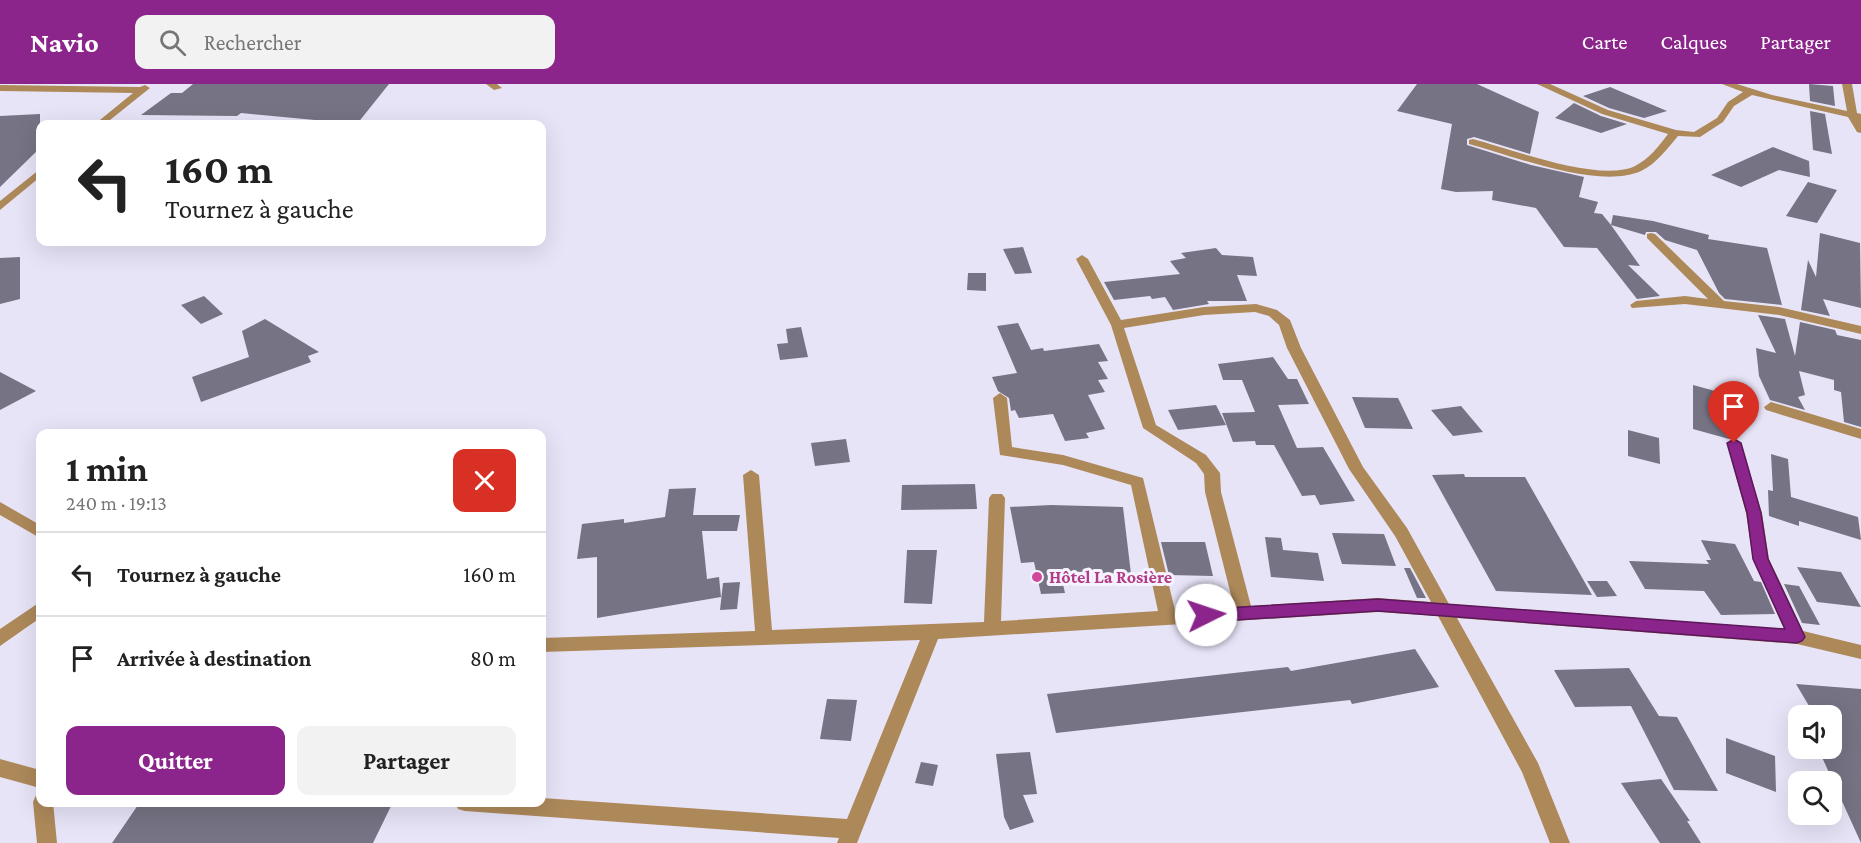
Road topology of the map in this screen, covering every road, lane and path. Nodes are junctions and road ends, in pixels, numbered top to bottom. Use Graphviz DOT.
graph roads {
  1 [pos="1542,84"];
  2 [pos="1727,84"];
  3 [pos="1847,84"];
  4 [pos="146,87"];
  5 [pos="0,88"];
  6 [pos="1751,91"];
  7 [pos="1857,116"];
  8 [pos="105,120"];
  9 [pos="1861,130"];
  10 [pos="1676,133"];
  11 [pos="1473,142"];
  12 [pos="36,176"];
  13 [pos="0,207"];
  14 [pos="1651,236"];
  15 [pos="1082,259"];
  16 [pos="1636,305"];
  17 [pos="1721,305"];
  18 [pos="1118,326"];
  19 [pos="1861,330"];
  20 [pos="1000,398"];
  21 [pos="1771,407"];
  22 [pos="1861,434"];
  23 [pos="1734,443"];
  24 [pos="751,475"];
  25 [pos="997,498"];
  26 [pos="0,508"];
  27 [pos="36,530"];
  28 [pos="1445,609"];
  29 [pos="36,612"];
  30 [pos="1244,613"];
  31 [pos="1168,618"];
  32 [pos="993,629"];
  33 [pos="932,632"];
  34 [pos="1797,637"];
  35 [pos="764,638"];
  36 [pos="0,639"];
  37 [pos="546,645"];
  38 [pos="1861,652"];
  39 [pos="0,768"];
  40 [pos="36,778"];
  41 [pos="43,807"];
  42 [pos="521,807"];
  43 [pos="849,836"];
  44 [pos="47,843"];
  45 [pos="1560,843"];
  1 -- 10 [label="street"];
  2 -- 6 [label="street"];
  3 -- 7 [label="street"];
  4 -- 5 [label="street"];
  4 -- 8 [label="street"];
  6 -- 7 [label="street"];
  6 -- 10 [label="street"];
  7 -- 9 [label="street"];
  10 -- 11 [label="street"];
  12 -- 13 [label="street"];
  14 -- 17 [label="street"];
  15 -- 18 [label="street"];
  16 -- 17 [label="street"];
  17 -- 19 [label="street"];
  18 -- 28 [label="street"];
  18 -- 30 [label="street"];
  20 -- 31 [label="street"];
  21 -- 22 [label="street"];
  23 -- 34 [label="street"];
  24 -- 35 [label="street"];
  25 -- 32 [label="street"];
  26 -- 27 [label="street"];
  28 -- 30 [label="street"];
  28 -- 34 [label="street"];
  28 -- 45 [label="street"];
  29 -- 36 [label="street"];
  30 -- 31 [label="street"];
  31 -- 32 [label="street"];
  32 -- 33 [label="street"];
  33 -- 35 [label="street"];
  33 -- 43 [label="street"];
  34 -- 38 [label="street"];
  35 -- 37 [label="street"];
  39 -- 40 [label="street"];
  41 -- 44 [label="street"];
  42 -- 43 [label="street"];
}
